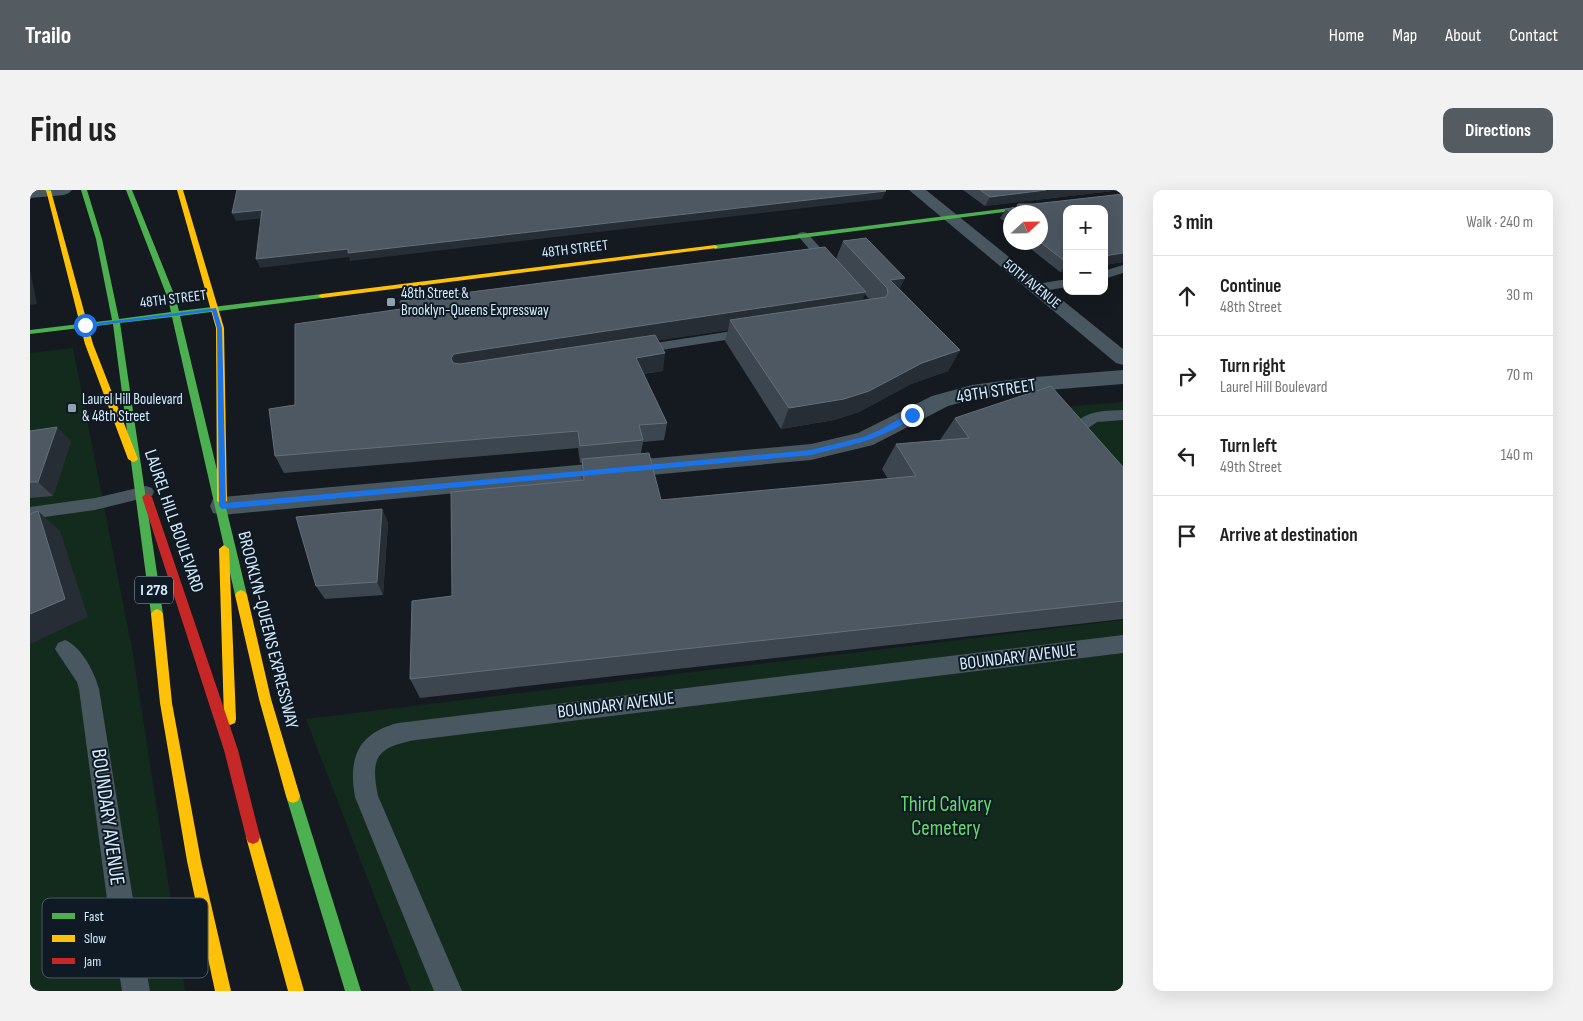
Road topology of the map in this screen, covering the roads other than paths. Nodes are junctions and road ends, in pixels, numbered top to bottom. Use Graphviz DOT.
graph roads {
  1 [pos="47,190"];
  2 [pos="64,190"];
  3 [pos="84,190"];
  4 [pos="128,190"];
  5 [pos="180,190"];
  6 [pos="917,190"];
  7 [pos="30,193"];
  8 [pos="145,200"];
  9 [pos="1057,204"];
  10 [pos="950,217"];
  11 [pos="803,235"];
  12 [pos="157,257"];
  13 [pos="1123,270"];
  14 [pos="1108,274"];
  15 [pos="841,278"];
  16 [pos="1063,284"];
  17 [pos="1037,288"];
  18 [pos="214,309"];
  19 [pos="85,325"];
  20 [pos="764,330"];
  21 [pos="30,332"];
  22 [pos="620,353"];
  23 [pos="1123,359"];
  24 [pos="1123,378"];
  25 [pos="1123,415"];
  26 [pos="1123,483"];
  27 [pos="146,492"];
  28 [pos="222,506"];
  29 [pos="30,512"];
  30 [pos="1123,644"];
  31 [pos="65,649"];
  32 [pos="231,750"];
  33 [pos="120,898"];
  34 [pos="202,898"];
  35 [pos="208,924"];
  36 [pos="134,978"];
  37 [pos="136,991"];
  38 [pos="223,991"];
  39 [pos="296,991"];
  40 [pos="353,991"];
  41 [pos="448,991"];
  1 -- 2 [label="street"];
  1 -- 7 [label="street"];
  1 -- 19 [label="main road, LAUREL HILL BOULEVARD"];
  3 -- 34 [label="main road, I 278"];
  4 -- 12 [label="main road, BROOKLYN-QUEENS EXPRESSWAY"];
  5 -- 18 [label="main road"];
  6 -- 10 [label="street, 50TH AVENUE"];
  8 -- 12 [label="main road"];
  9 -- 10 [label="main road, 48TH STREET"];
  10 -- 11 [label="main road, 48TH STREET"];
  10 -- 17 [label="street, 50TH AVENUE"];
  11 -- 15 [label="lane"];
  11 -- 18 [label="main road, 48TH STREET"];
  12 -- 40 [label="main road, BROOKLYN-QUEENS EXPRESSWAY"];
  13 -- 14 [label="lane"];
  16 -- 17 [label="lane"];
  17 -- 23 [label="street, 50TH AVENUE"];
  18 -- 19 [label="main road, 48TH STREET"];
  18 -- 28 [label="main road, LAUREL HILL BOULEVARD"];
  19 -- 21 [label="main road, 48TH STREET"];
  19 -- 27 [label="main road, LAUREL HILL BOULEVARD"];
  20 -- 22 [label="lane"];
  24 -- 28 [label="street, 49TH STREET"];
  25 -- 26 [label="lane"];
  27 -- 29 [label="lane"];
  27 -- 32 [label="main road, LAUREL HILL BOULEVARD"];
  28 -- 32 [label="main road, LAUREL HILL BOULEVARD"];
  30 -- 41 [label="lane, BOUNDARY AVENUE"];
  31 -- 33 [label="lane, BOUNDARY AVENUE"];
  32 -- 39 [label="main road, LAUREL HILL BOULEVARD"];
  35 -- 38 [label="main road, I 278"];
  36 -- 37 [label="lane, BOUNDARY AVENUE"];
}
